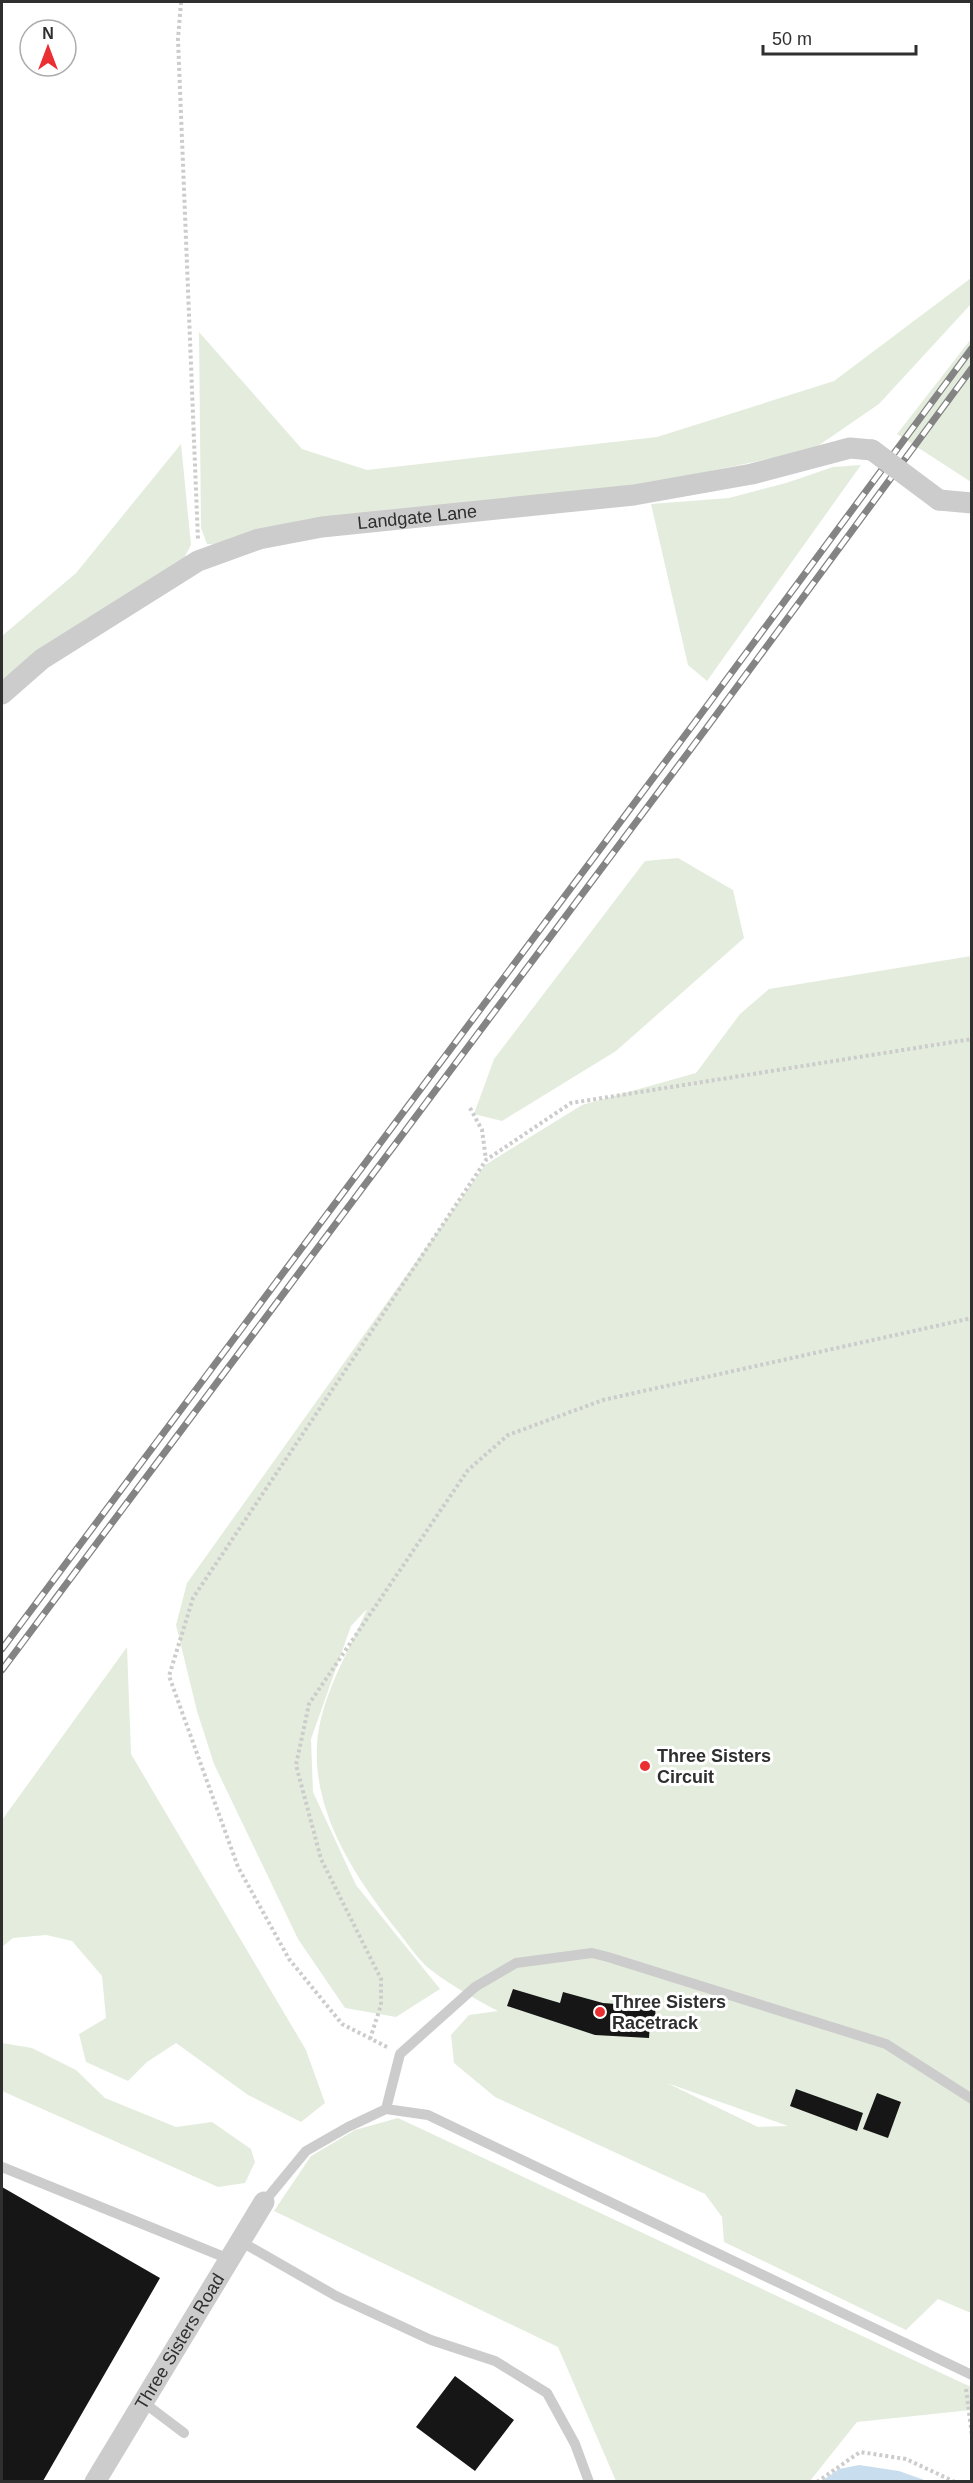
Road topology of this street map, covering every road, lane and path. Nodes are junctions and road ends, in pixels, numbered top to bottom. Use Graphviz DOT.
graph roads {
  1 [pos="181,2"];
  2 [pos="972,504"];
  3 [pos="198,561"];
  4 [pos="2,694"];
  5 [pos="972,1039"];
  6 [pos="470,1108"];
  7 [pos="486,1160"];
  8 [pos="972,1318"];
  9 [pos="370,2039"];
  10 [pos="400,2054"];
  11 [pos="972,2099"];
  12 [pos="386,2109"];
  13 [pos="2,2167"];
  14 [pos="264,2202"];
  15 [pos="240,2241"];
  16 [pos="229,2259"];
  17 [pos="969,2374"];
  18 [pos="143,2402"];
  19 [pos="184,2433"];
  20 [pos="972,2436"];
  21 [pos="95,2481"];
  22 [pos="589,2481"];
  23 [pos="817,2481"];
  24 [pos="956,2481"];
  1 -- 3 [label="path"];
  2 -- 3 [label="street, Landgate Lane, bridge"];
  3 -- 4 [label="street, Landgate Lane"];
  5 -- 7 [label="path"];
  6 -- 7 [label="path"];
  7 -- 9 [label="path"];
  8 -- 9 [label="path"];
  9 -- 10 [label="path"];
  10 -- 11 [label="lane"];
  10 -- 12 [label="lane"];
  12 -- 14 [label="lane"];
  12 -- 17 [label="lane"];
  13 -- 16 [label="lane"];
  14 -- 15 [label="street, Three Sisters Road"];
  15 -- 16 [label="street, Three Sisters Road"];
  15 -- 22 [label="lane"];
  16 -- 18 [label="street, Three Sisters Road"];
  17 -- 20 [label="path"];
  18 -- 19 [label="lane"];
  18 -- 21 [label="street, Three Sisters Road"];
  23 -- 24 [label="path"];
}
